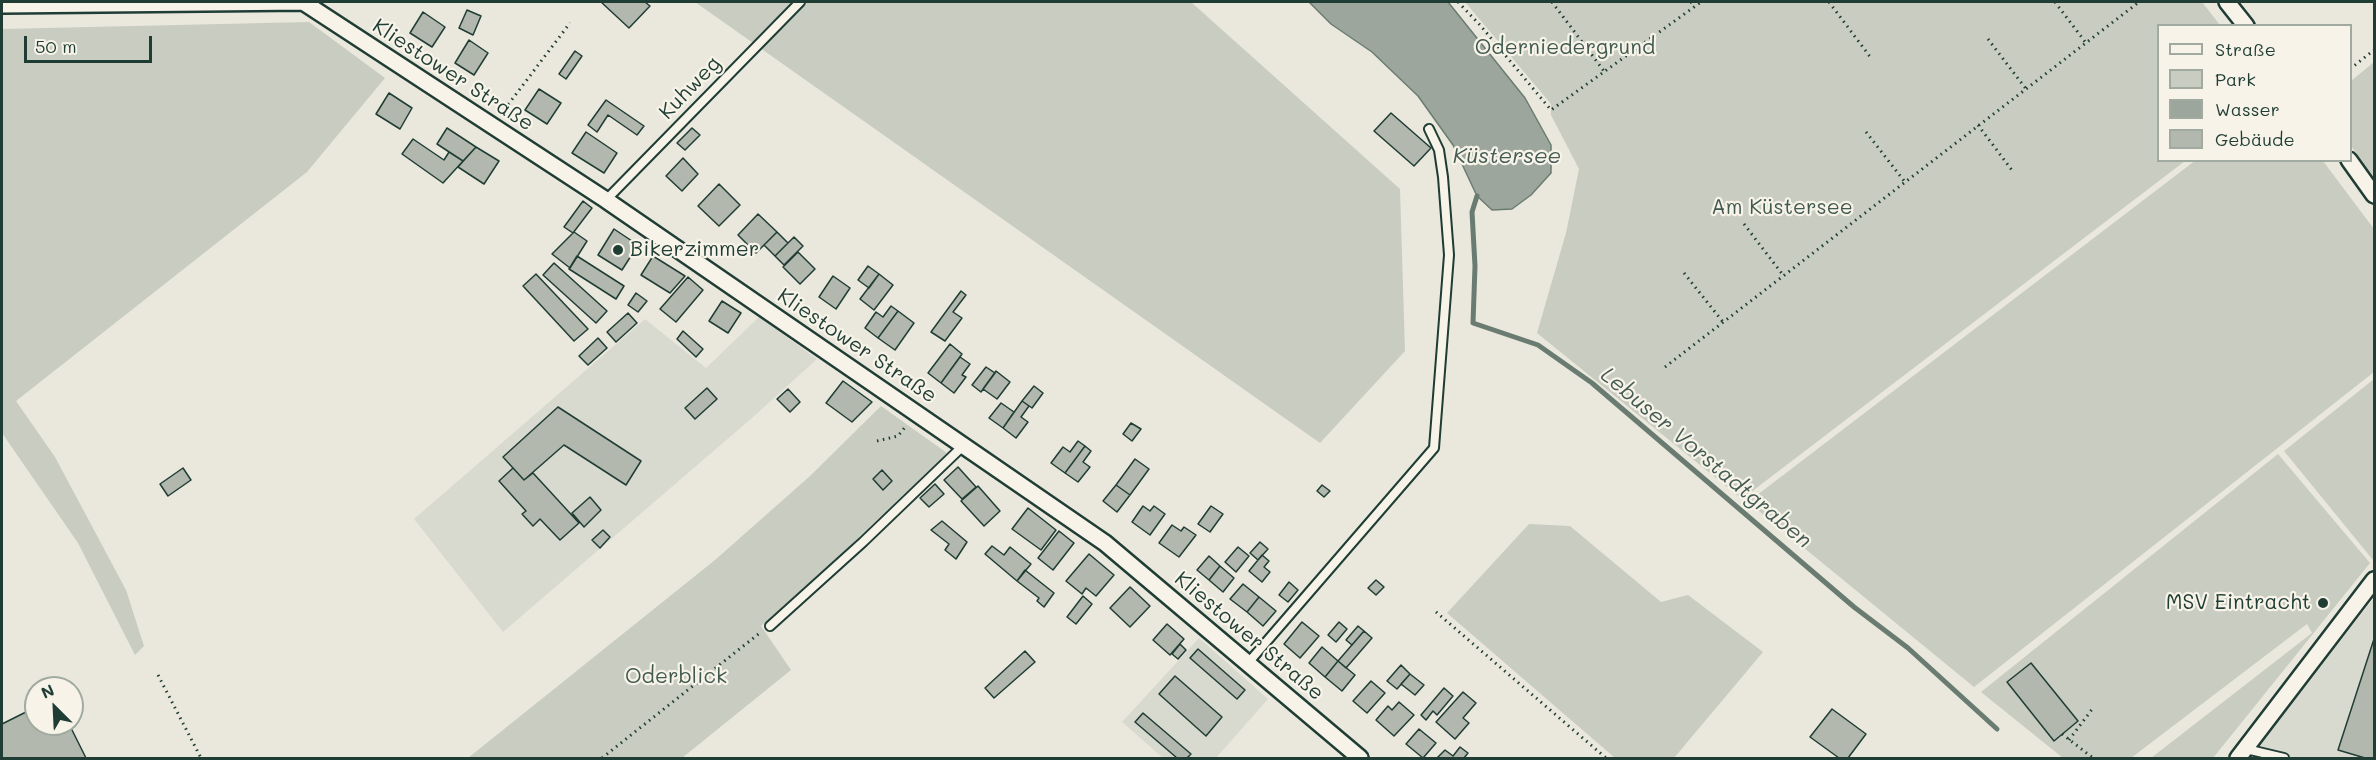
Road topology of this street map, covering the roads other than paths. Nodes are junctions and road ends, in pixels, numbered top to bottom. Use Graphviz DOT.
graph roads {
  1 [pos="304,2"];
  2 [pos="800,2"];
  3 [pos="2227,2"];
  4 [pos="2,5"];
  5 [pos="2244,24"];
  6 [pos="1429,129"];
  7 [pos="2350,162"];
  8 [pos="2374,195"];
  9 [pos="606,200"];
  10 [pos="964,445"];
  11 [pos="2374,580"];
  12 [pos="770,626"];
  13 [pos="1248,663"];
  14 [pos="2242,754"];
  15 [pos="1360,759"];
  16 [pos="2283,759"];
  1 -- 4 [label="street"];
  1 -- 9 [label="street, Kliestower Straße"];
  2 -- 9 [label="lane, Kuhweg"];
  3 -- 5 [label="street"];
  6 -- 13 [label="lane"];
  7 -- 8 [label="street"];
  9 -- 10 [label="street, Kliestower Straße"];
  10 -- 12 [label="lane"];
  10 -- 13 [label="street, Kliestower Straße"];
  11 -- 14 [label="street"];
  13 -- 15 [label="street, Kliestower Straße"];
  14 -- 16 [label="lane"];
}
